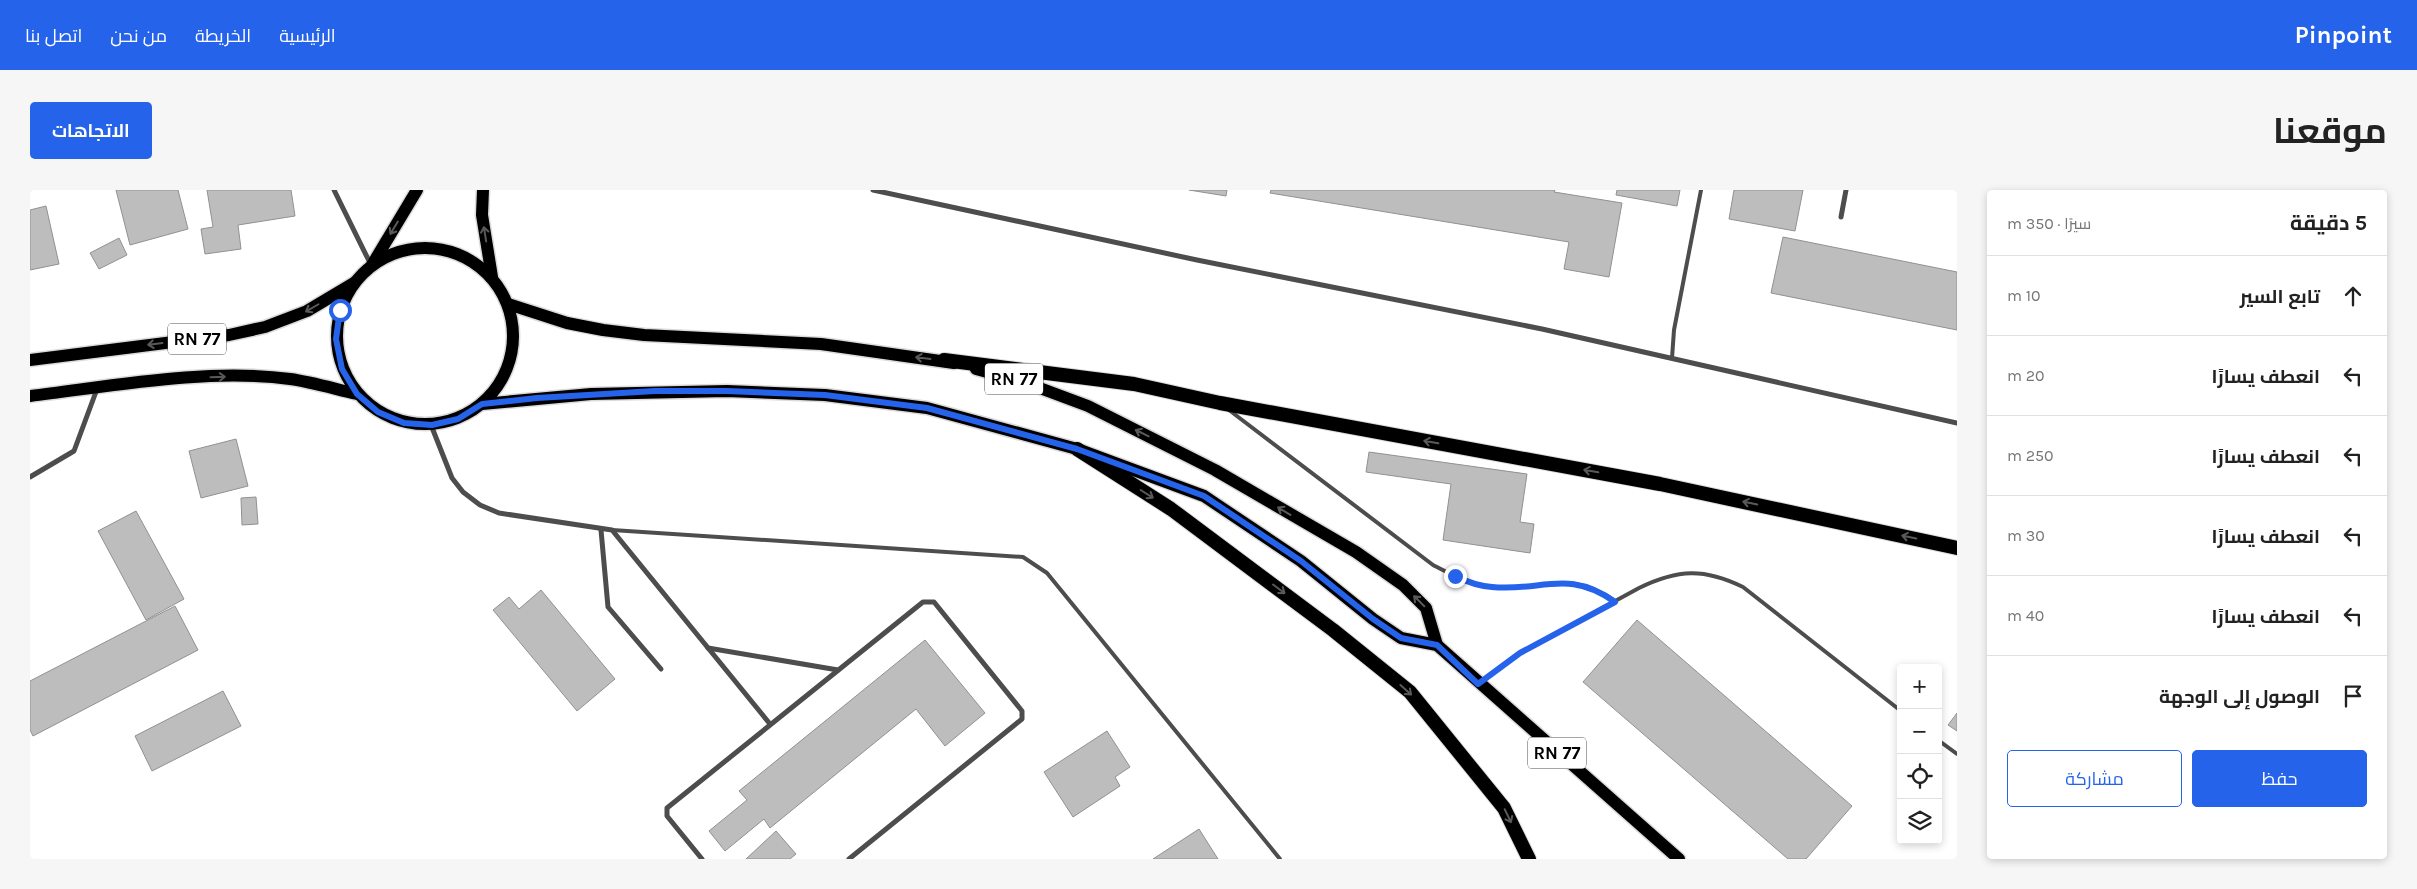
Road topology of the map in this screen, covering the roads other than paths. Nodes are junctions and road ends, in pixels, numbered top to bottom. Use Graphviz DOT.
graph roads {
  1 [pos="334,190"];
  2 [pos="416,190"];
  3 [pos="483,190"];
  4 [pos="872,190"];
  5 [pos="1701,190"];
  6 [pos="1846,190"];
  7 [pos="1841,217"];
  8 [pos="372,265"];
  9 [pos="492,277"];
  10 [pos="354,283"];
  11 [pos="508,304"];
  12 [pos="1672,358"];
  13 [pos="30,360"];
  14 [pos="944,360"];
  15 [pos="97,388"];
  16 [pos="357,394"];
  17 [pos="30,396"];
  18 [pos="1220,403"];
  19 [pos="482,404"];
  20 [pos="1957,423"];
  21 [pos="432,425"];
  22 [pos="1077,449"];
  23 [pos="30,477"];
  24 [pos="601,530"];
  25 [pos="612,530"];
  26 [pos="1957,548"];
  27 [pos="1615,602"];
  28 [pos="1437,645"];
  29 [pos="708,648"];
  30 [pos="661,669"];
  31 [pos="838,670"];
  32 [pos="1478,684"];
  33 [pos="1900,709"];
  34 [pos="770,724"];
  35 [pos="1942,743"];
  36 [pos="1957,754"];
  37 [pos="702,859"];
  38 [pos="850,859"];
  39 [pos="1280,859"];
  40 [pos="1530,859"];
  41 [pos="1679,859"];
  1 -- 8 [label="street"];
  2 -- 8 [label="main road, one-way"];
  9 -- 3 [label="main road, one-way"];
  4 -- 12 [label="street"];
  5 -- 12 [label="lane"];
  6 -- 7 [label="street"];
  8 -- 9 [label="main road"];
  8 -- 10 [label="main road"];
  9 -- 11 [label="main road"];
  10 -- 13 [label="main road, RN 77, one-way"];
  10 -- 16 [label="main road"];
  14 -- 11 [label="main road, RN 77, one-way"];
  11 -- 19 [label="main road"];
  12 -- 20 [label="street"];
  14 -- 18 [label="highway"];
  28 -- 14 [label="main road, RN 77, one-way"];
  15 -- 16 [label="main road, RN 77, one-way"];
  15 -- 17 [label="main road, RN 77"];
  15 -- 23 [label="street"];
  16 -- 21 [label="main road"];
  26 -- 18 [label="highway, one-way"];
  18 -- 27 [label="lane"];
  19 -- 21 [label="main road"];
  19 -- 22 [label="main road"];
  21 -- 24 [label="street"];
  22 -- 28 [label="main road"];
  22 -- 40 [label="highway, one-way"];
  24 -- 25 [label="street"];
  24 -- 30 [label="street"];
  25 -- 29 [label="street"];
  25 -- 39 [label="lane"];
  27 -- 32 [label="lane"];
  27 -- 33 [label="lane"];
  28 -- 32 [label="main road, RN 77"];
  29 -- 31 [label="street"];
  29 -- 34 [label="street"];
  31 -- 34 [label="street"];
  31 -- 38 [label="street"];
  32 -- 41 [label="main road, RN 77"];
  34 -- 37 [label="street"];
  35 -- 36 [label="lane"];
}
